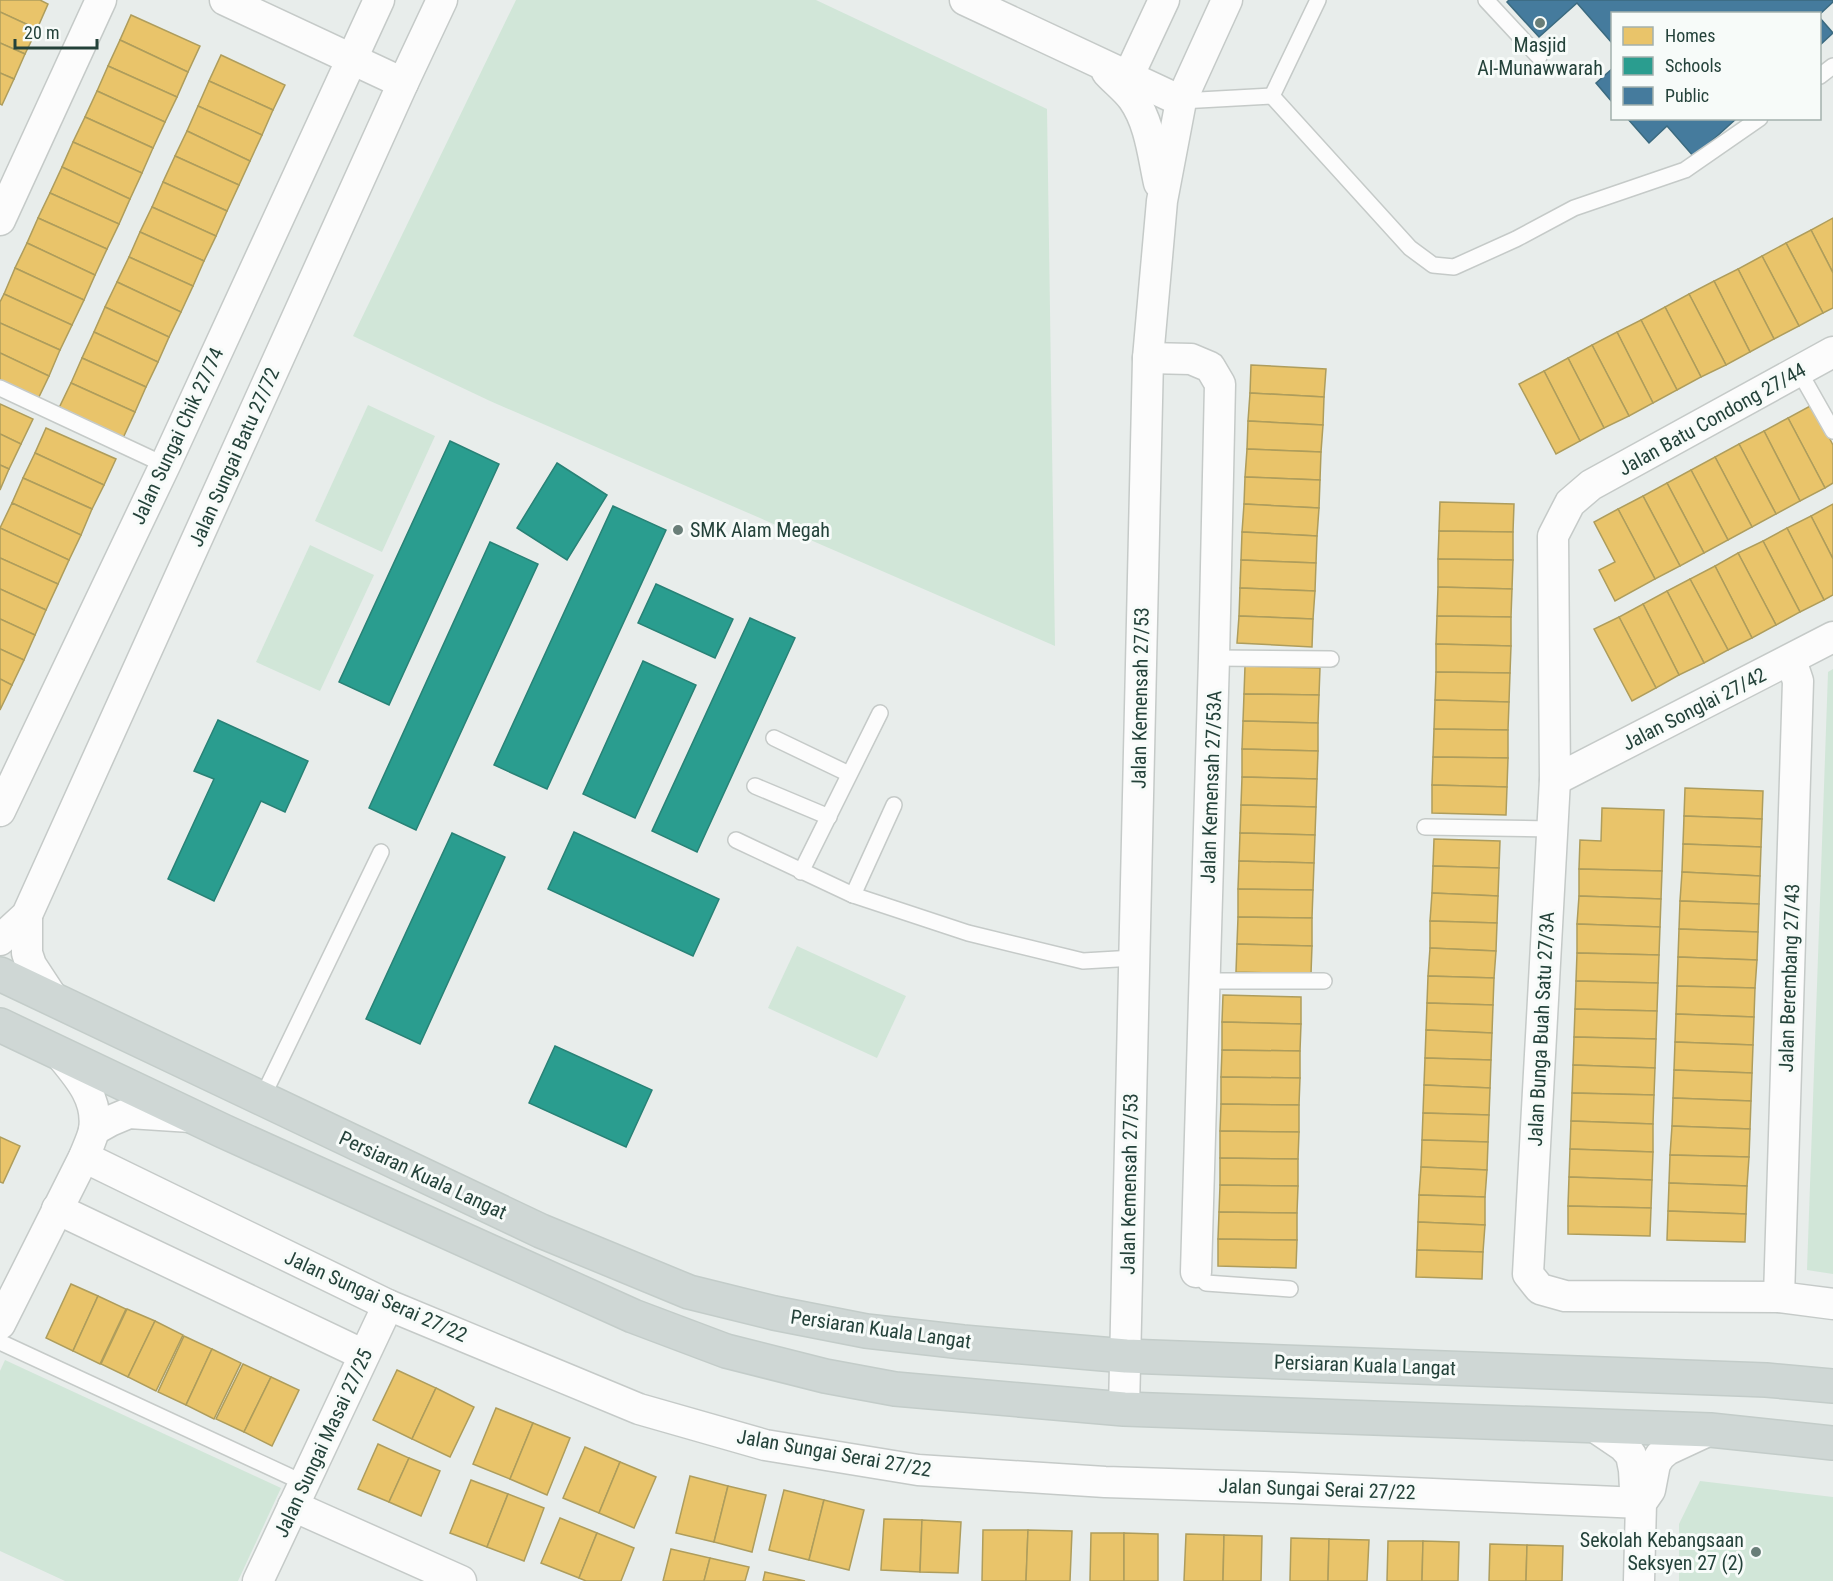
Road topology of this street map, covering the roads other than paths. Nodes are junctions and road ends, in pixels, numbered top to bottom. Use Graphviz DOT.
graph roads {
  1 [pos="101,0"];
  2 [pos="225,0"];
  3 [pos="379,0"];
  4 [pos="442,0"];
  5 [pos="965,0"];
  6 [pos="1164,0"];
  7 [pos="1227,0"];
  8 [pos="1318,0"];
  9 [pos="1486,0"];
  10 [pos="1539,57"];
  11 [pos="352,59"];
  12 [pos="1096,62"];
  13 [pos="1833,66"];
  14 [pos="1821,75"];
  15 [pos="1128,77"];
  16 [pos="403,83"];
  17 [pos="1272,96"];
  18 [pos="1181,101"];
  19 [pos="1757,120"];
  20 [pos="1162,201"];
  21 [pos="0,220"];
  22 [pos="1833,352"];
  23 [pos="1148,357"];
  24 [pos="1799,371"];
  25 [pos="0,388"];
  26 [pos="1833,431"];
  27 [pos="165,465"];
  28 [pos="1591,485"];
  29 [pos="1833,637"];
  30 [pos="1214,658"];
  31 [pos="1331,659"];
  32 [pos="1791,660"];
  33 [pos="880,712"];
  34 [pos="774,738"];
  35 [pos="849,774"];
  36 [pos="1555,780"];
  37 [pos="755,786"];
  38 [pos="894,805"];
  39 [pos="0,811"];
  40 [pos="828,817"];
  41 [pos="1425,827"];
  42 [pos="1552,829"];
  43 [pos="736,840"];
  44 [pos="381,852"];
  45 [pos="801,872"];
  46 [pos="854,895"];
  47 [pos="27,915"];
  48 [pos="0,940"];
  49 [pos="1134,958"];
  50 [pos="0,974"];
  51 [pos="1205,981"];
  52 [pos="1324,981"];
  53 [pos="54,999"];
  54 [pos="0,1025"];
  55 [pos="58,1052"];
  56 [pos="262,1098"];
  57 [pos="195,1117"];
  58 [pos="89,1144"];
  59 [pos="57,1209"];
  60 [pos="1196,1272"];
  61 [pos="1290,1289"];
  62 [pos="1779,1297"];
  63 [pos="1833,1304"];
  64 [pos="388,1305"];
  65 [pos="0,1324"];
  66 [pos="0,1342"];
  67 [pos="364,1355"];
  68 [pos="1126,1356"];
  69 [pos="1833,1386"];
  70 [pos="1124,1409"];
  71 [pos="1592,1425"];
  72 [pos="1710,1430"];
  73 [pos="1833,1443"];
  74 [pos="298,1495"];
  75 [pos="1641,1503"];
  76 [pos="258,1581"];
  77 [pos="461,1581"];
  78 [pos="1640,1581"];
  1 -- 21 [label="street"];
  2 -- 11 [label="street"];
  3 -- 11 [label="street, Jalan Sungai Chik 27/74"];
  4 -- 16 [label="street, Jalan Sungai Batu 27/72"];
  5 -- 12 [label="street"];
  6 -- 15 [label="street"];
  7 -- 18 [label="street, Jalan Kemensah 27/53"];
  8 -- 17 [label="lane"];
  9 -- 10 [label="lane"];
  11 -- 16 [label="street"];
  11 -- 27 [label="street, Jalan Sungai Chik 27/74"];
  12 -- 15 [label="street"];
  12 -- 20 [label="street"];
  13 -- 14 [label="lane"];
  15 -- 18 [label="street"];
  16 -- 47 [label="street, Jalan Sungai Batu 27/72"];
  17 -- 18 [label="lane"];
  17 -- 19 [label="lane"];
  18 -- 20 [label="street, Jalan Kemensah 27/53"];
  20 -- 23 [label="street, Jalan Kemensah 27/53"];
  22 -- 24 [label="street, Jalan Batu Condong 27/44"];
  23 -- 30 [label="street, Jalan Kemensah 27/53A"];
  23 -- 49 [label="street, Jalan Kemensah 27/53"];
  24 -- 26 [label="lane"];
  24 -- 28 [label="street, Jalan Batu Condong 27/44"];
  25 -- 27 [label="lane"];
  27 -- 39 [label="street, Jalan Sungai Chik 27/74"];
  28 -- 36 [label="street, Jalan Bunga Buah Satu 27/3A"];
  29 -- 32 [label="street, Jalan Songlai 27/42"];
  30 -- 31 [label="lane"];
  30 -- 51 [label="street, Jalan Kemensah 27/53A"];
  32 -- 36 [label="street, Jalan Songlai 27/42"];
  32 -- 62 [label="street, Jalan Berembang 27/43"];
  33 -- 35 [label="lane"];
  34 -- 35 [label="lane"];
  35 -- 40 [label="lane"];
  36 -- 42 [label="street, Jalan Bunga Buah Satu 27/3A"];
  37 -- 40 [label="lane"];
  38 -- 46 [label="lane"];
  40 -- 45 [label="lane"];
  41 -- 42 [label="lane"];
  42 -- 62 [label="street, Jalan Bunga Buah Satu 27/3A"];
  43 -- 45 [label="lane"];
  44 -- 56 [label="lane"];
  45 -- 46 [label="lane"];
  46 -- 49 [label="lane"];
  47 -- 48 [label="street"];
  47 -- 53 [label="street"];
  49 -- 68 [label="street, Jalan Kemensah 27/53"];
  50 -- 53 [label="main road, Persiaran Kuala Langat"];
  51 -- 52 [label="lane"];
  51 -- 60 [label="street, Jalan Kemensah 27/53A"];
  53 -- 56 [label="main road, Persiaran Kuala Langat"];
  54 -- 55 [label="main road"];
  55 -- 57 [label="main road"];
  55 -- 58 [label="street"];
  56 -- 68 [label="main road, Persiaran Kuala Langat"];
  57 -- 58 [label="street"];
  57 -- 70 [label="main road"];
  58 -- 59 [label="street"];
  58 -- 64 [label="street, Jalan Sungai Serai 27/22"];
  59 -- 65 [label="street"];
  59 -- 67 [label="street"];
  60 -- 61 [label="lane"];
  62 -- 63 [label="street, Jalan Bunga Buah Satu 27/3A"];
  64 -- 67 [label="street, Jalan Sungai Masai 27/25"];
  64 -- 75 [label="street, Jalan Sungai Serai 27/22"];
  66 -- 74 [label="lane"];
  67 -- 74 [label="street, Jalan Sungai Masai 27/25"];
  68 -- 69 [label="main road, Persiaran Kuala Langat"];
  68 -- 70 [label="street, Jalan Kemensah 27/53"];
  70 -- 71 [label="main road"];
  71 -- 72 [label="main road"];
  71 -- 75 [label="street"];
  72 -- 73 [label="main road"];
  72 -- 75 [label="street"];
  74 -- 76 [label="street, Jalan Sungai Masai 27/25"];
  74 -- 77 [label="street"];
  75 -- 78 [label="street"];
}
